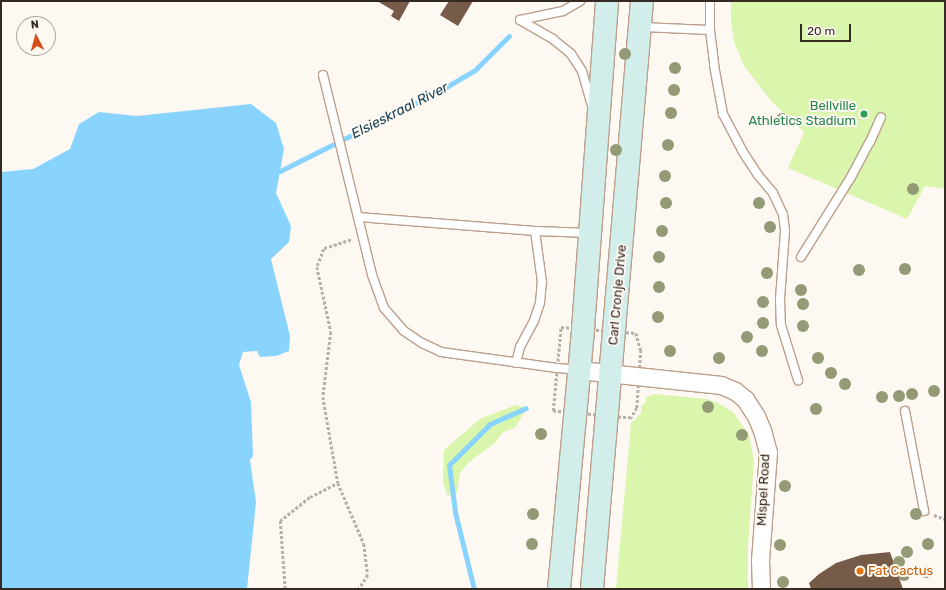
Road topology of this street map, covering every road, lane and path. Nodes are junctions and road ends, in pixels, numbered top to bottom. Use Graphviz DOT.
graph roads {
  1 [pos="580,1"];
  2 [pos="607,1"];
  3 [pos="642,1"];
  4 [pos="710,1"];
  5 [pos="640,27"];
  6 [pos="710,30"];
  7 [pos="323,75"];
  8 [pos="881,117"];
  9 [pos="598,131"];
  10 [pos="358,217"];
  11 [pos="536,231"];
  12 [pos="590,233"];
  13 [pos="362,235"];
  14 [pos="801,257"];
  15 [pos="516,363"];
  16 [pos="579,370"];
  17 [pos="612,373"];
  18 [pos="798,380"];
  19 [pos="905,411"];
  20 [pos="338,483"];
  21 [pos="924,511"];
  22 [pos="285,589"];
  23 [pos="359,589"];
  24 [pos="559,589"];
  25 [pos="592,589"];
  26 [pos="761,589"];
  1 -- 9 [label="lane"];
  2 -- 9 [label="main road"];
  3 -- 5 [label="main road, Carl Cronje Drive"];
  4 -- 6 [label="lane"];
  5 -- 6 [label="lane"];
  5 -- 17 [label="main road, Carl Cronje Drive"];
  6 -- 18 [label="lane"];
  7 -- 10 [label="lane"];
  8 -- 14 [label="lane"];
  9 -- 12 [label="main road"];
  10 -- 11 [label="lane"];
  10 -- 13 [label="lane"];
  11 -- 12 [label="lane"];
  11 -- 15 [label="lane"];
  12 -- 16 [label="main road"];
  13 -- 15 [label="lane"];
  13 -- 20 [label="path"];
  15 -- 16 [label="lane"];
  16 -- 17 [label="street, Mispel Road"];
  16 -- 24 [label="main road"];
  17 -- 25 [label="main road, Carl Cronje Drive"];
  17 -- 26 [label="street, Mispel Road"];
  19 -- 21 [label="lane"];
  20 -- 22 [label="path"];
  20 -- 23 [label="path"];
}
